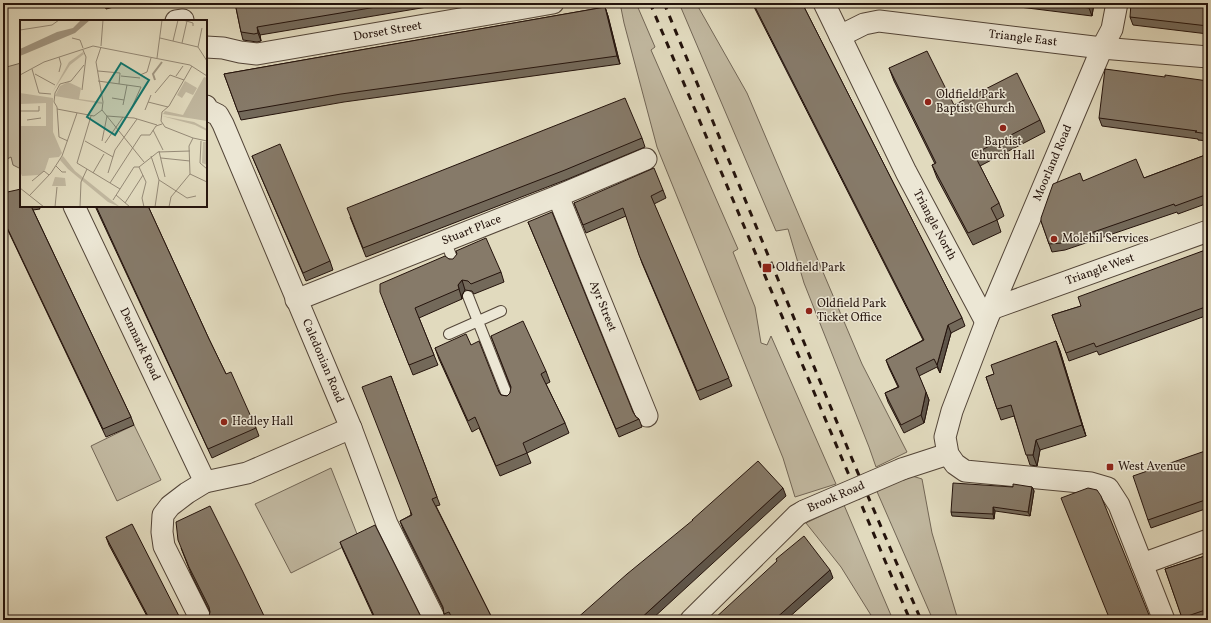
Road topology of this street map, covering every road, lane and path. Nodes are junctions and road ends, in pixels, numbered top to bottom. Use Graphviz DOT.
graph roads {
  1 [pos="553,3"];
  2 [pos="824,3"];
  3 [pos="1117,3"];
  4 [pos="840,36"];
  5 [pos="214,47"];
  6 [pos="1102,48"];
  7 [pos="1208,57"];
  8 [pos="207,108"];
  9 [pos="646,159"];
  10 [pos="558,196"];
  11 [pos="74,207"];
  12 [pos="1208,231"];
  13 [pos="445,240"];
  14 [pos="454,263"];
  15 [pos="468,296"];
  16 [pos="296,300"];
  17 [pos="501,311"];
  18 [pos="989,316"];
  19 [pos="478,321"];
  20 [pos="450,334"];
  21 [pos="509,400"];
  22 [pos="647,416"];
  23 [pos="351,428"];
  24 [pos="948,454"];
  25 [pos="205,482"];
  26 [pos="1208,540"];
  27 [pos="1142,564"];
  28 [pos="201,620"];
  29 [pos="435,620"];
  30 [pos="691,620"];
  31 [pos="1164,620"];
  1 -- 5 [label="street, Dorset Street"];
  2 -- 4 [label="street, Triangle North"];
  3 -- 6 [label="street, Moorland Road"];
  4 -- 6 [label="street, Triangle East"];
  4 -- 18 [label="street, Triangle North"];
  6 -- 7 [label="street, Triangle East"];
  6 -- 18 [label="street, Moorland Road"];
  8 -- 16 [label="street, Caledonian Road"];
  9 -- 10 [label="street, Stuart Place"];
  10 -- 13 [label="street, Stuart Place"];
  10 -- 22 [label="street, Ayr Street"];
  11 -- 25 [label="street, Denmark Road"];
  12 -- 18 [label="street, Triangle West"];
  13 -- 14 [label="lane"];
  13 -- 16 [label="street, Stuart Place"];
  15 -- 19 [label="lane"];
  16 -- 23 [label="street, Caledonian Road"];
  17 -- 19 [label="lane"];
  18 -- 24 [label="street"];
  19 -- 20 [label="lane"];
  19 -- 21 [label="lane"];
  23 -- 25 [label="street"];
  23 -- 29 [label="street, Caledonian Road"];
  24 -- 27 [label="street"];
  24 -- 30 [label="street, Brook Road, bridge"];
  25 -- 28 [label="street"];
  26 -- 27 [label="street"];
  27 -- 31 [label="street"];
}
